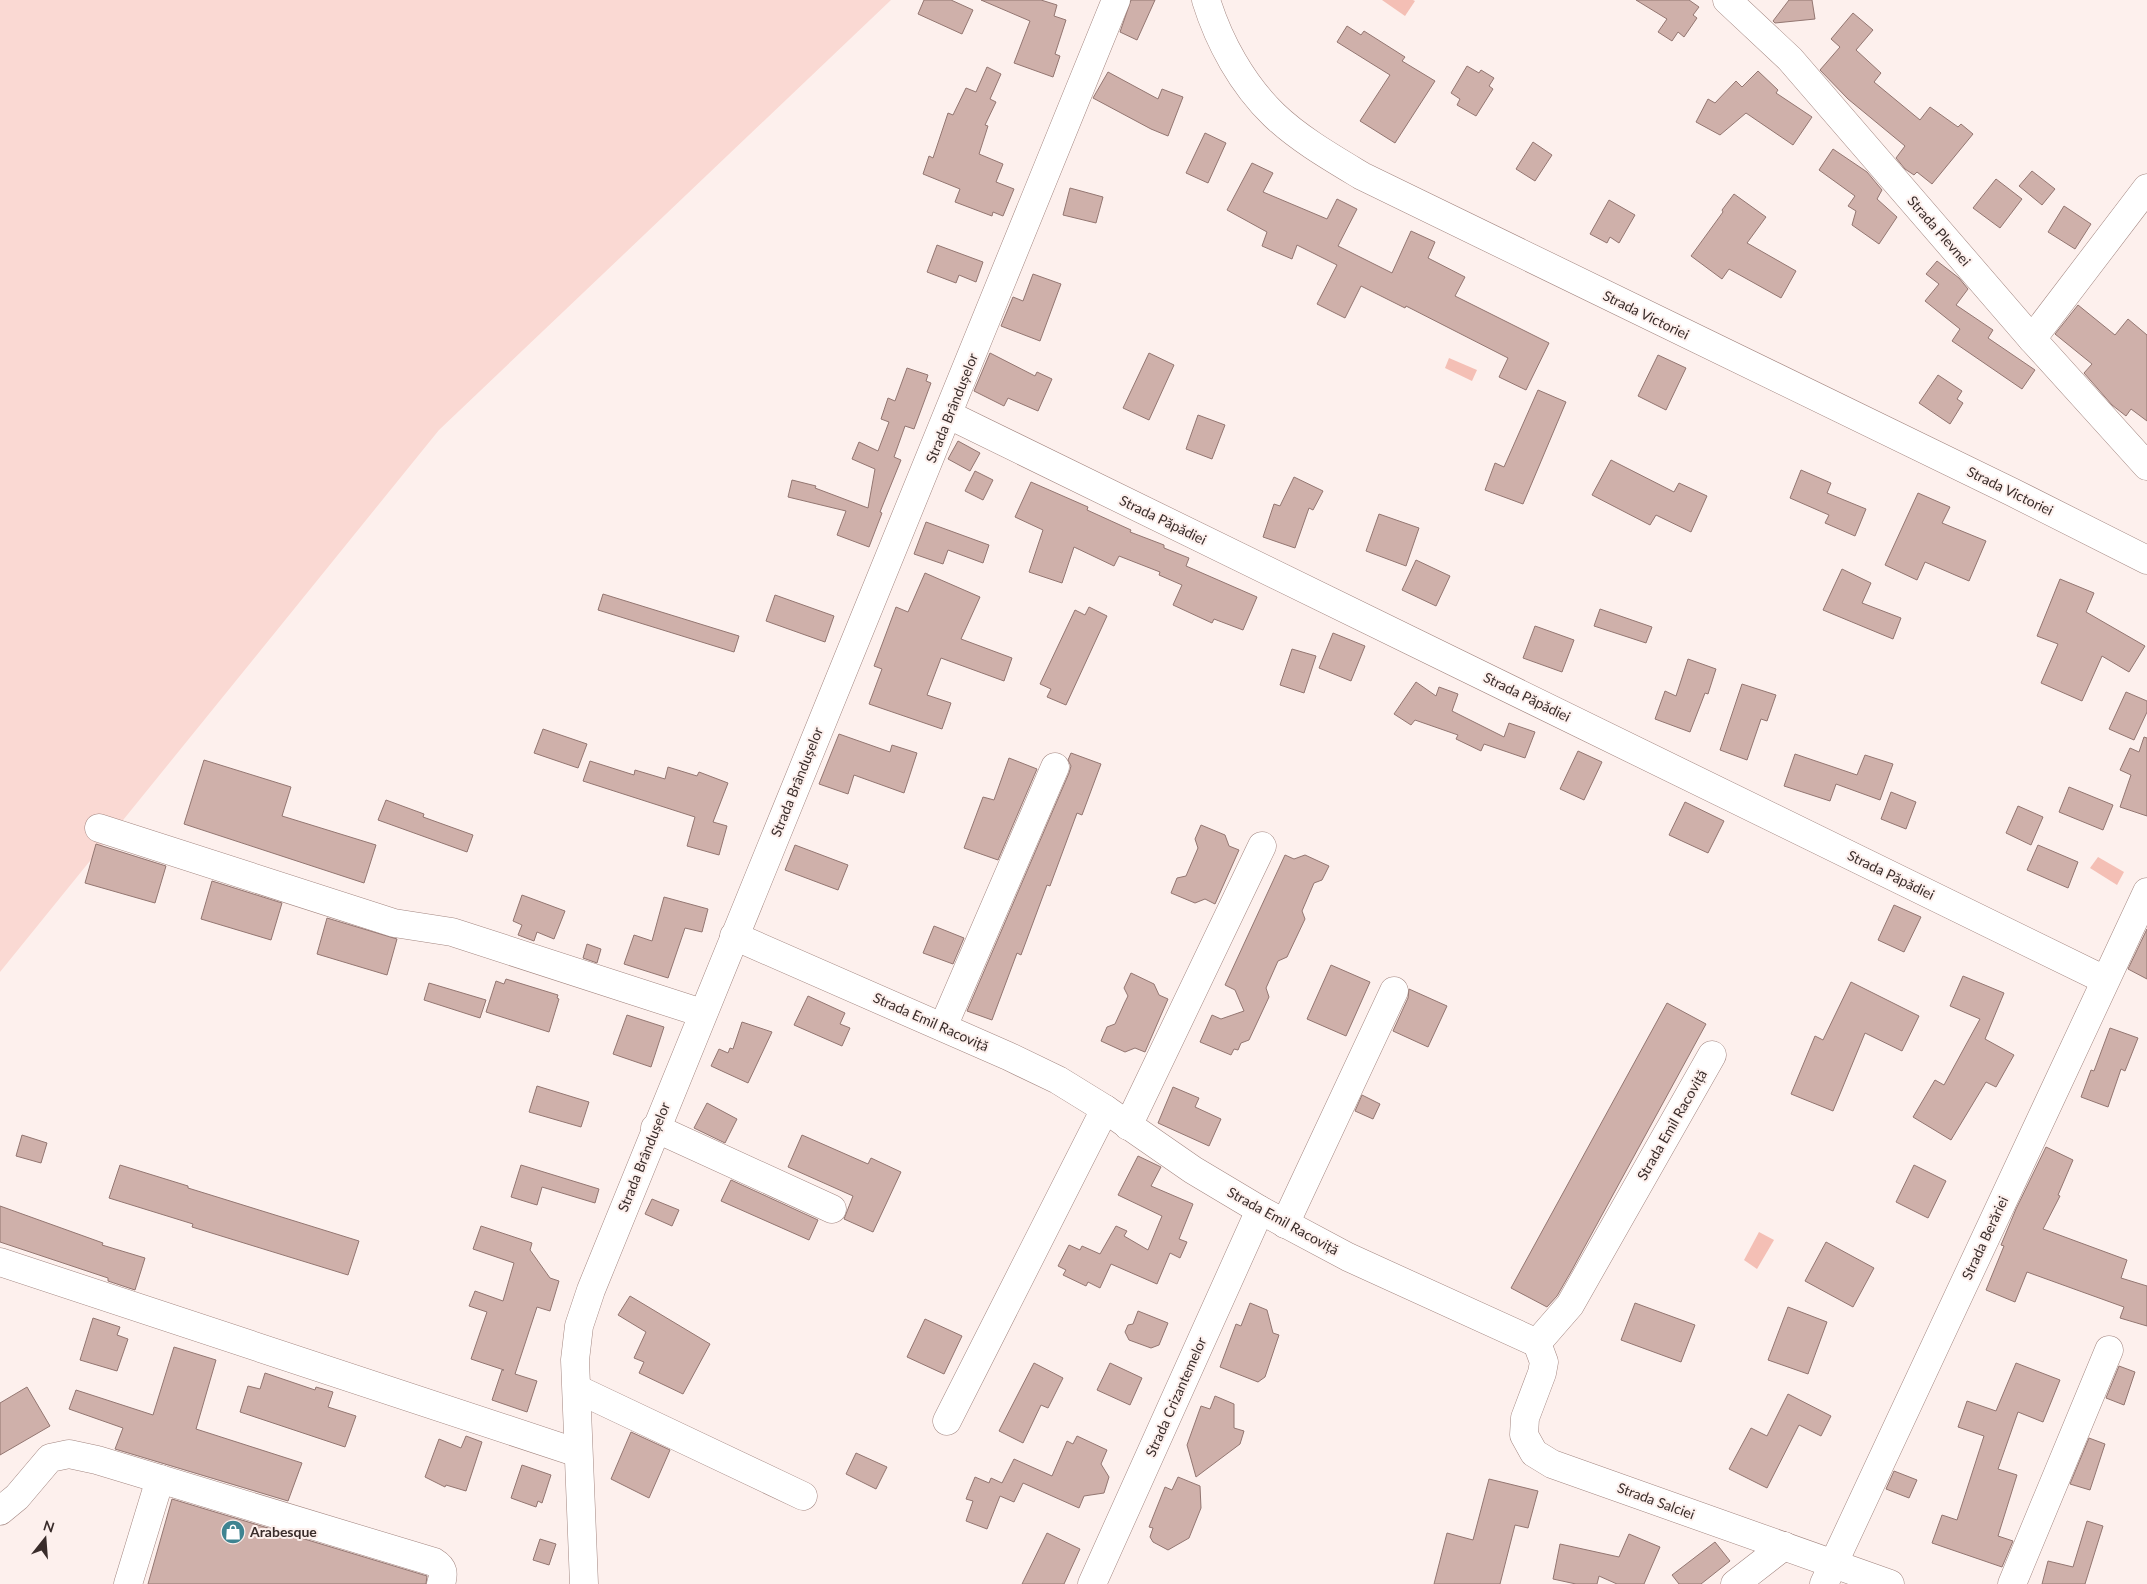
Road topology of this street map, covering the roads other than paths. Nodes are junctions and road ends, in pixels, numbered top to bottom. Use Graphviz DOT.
graph roads {
  1 [pos="1116,0"];
  2 [pos="1206,0"];
  3 [pos="1727,0"];
  4 [pos="2147,188"];
  5 [pos="2032,339"];
  6 [pos="949,415"];
  7 [pos="2147,466"];
  8 [pos="2147,560"];
  9 [pos="1055,767"];
  10 [pos="99,828"];
  11 [pos="1262,846"];
  12 [pos="2147,892"];
  13 [pos="734,936"];
  14 [pos="2105,980"];
  15 [pos="1394,990"];
  16 [pos="702,1013"];
  17 [pos="943,1027"];
  18 [pos="1712,1056"];
  19 [pos="1104,1109"];
  20 [pos="1128,1126"];
  21 [pos="655,1128"];
  22 [pos="832,1209"];
  23 [pos="1260,1210"];
  24 [pos="1285,1224"];
  25 [pos="0,1262"];
  26 [pos="1537,1343"];
  27 [pos="2110,1350"];
  28 [pos="577,1389"];
  29 [pos="947,1421"];
  30 [pos="578,1453"];
  31 [pos="160,1479"];
  32 [pos="803,1496"];
  33 [pos="0,1511"];
  34 [pos="1784,1546"];
  35 [pos="1829,1574"];
  36 [pos="128,1584"];
  37 [pos="441,1584"];
  38 [pos="584,1584"];
  39 [pos="1092,1584"];
  40 [pos="1735,1584"];
  41 [pos="1890,1584"];
  42 [pos="2012,1584"];
  1 -- 6 [label="street, Strada Brândușelor"];
  2 -- 8 [label="street, Strada Victoriei"];
  3 -- 5 [label="street, Strada Plevnei"];
  4 -- 5 [label="street"];
  5 -- 7 [label="street, Strada Plevnei"];
  6 -- 13 [label="street, Strada Brândușelor"];
  6 -- 14 [label="street, Strada Păpădiei"];
  9 -- 17 [label="street"];
  10 -- 16 [label="street"];
  11 -- 20 [label="street"];
  12 -- 14 [label="street, Strada Berăriei"];
  13 -- 16 [label="street, Strada Brândușelor"];
  13 -- 17 [label="street, Strada Emil Racoviță"];
  14 -- 35 [label="street, Strada Berăriei"];
  15 -- 24 [label="street"];
  16 -- 21 [label="street, Strada Brândușelor"];
  17 -- 19 [label="street, Strada Emil Racoviță"];
  18 -- 26 [label="street, Strada Emil Racoviță"];
  19 -- 20 [label="street, Strada Emil Racoviță"];
  19 -- 29 [label="street"];
  20 -- 23 [label="street, Strada Emil Racoviță"];
  21 -- 22 [label="street"];
  21 -- 28 [label="street, Strada Brândușelor"];
  23 -- 24 [label="street, Strada Emil Racoviță"];
  23 -- 39 [label="street, Strada Crizantemelor"];
  24 -- 26 [label="street, Strada Emil Racoviță"];
  25 -- 30 [label="street"];
  26 -- 34 [label="street, Strada Salciei"];
  27 -- 42 [label="street"];
  28 -- 30 [label="street, Strada Brândușelor"];
  28 -- 32 [label="street"];
  30 -- 38 [label="street, Strada Brândușelor"];
  31 -- 33 [label="street"];
  31 -- 36 [label="street"];
  31 -- 37 [label="street"];
  34 -- 35 [label="street, Strada Salciei"];
  34 -- 40 [label="street"];
  35 -- 41 [label="street, Strada Salciei"];
}
